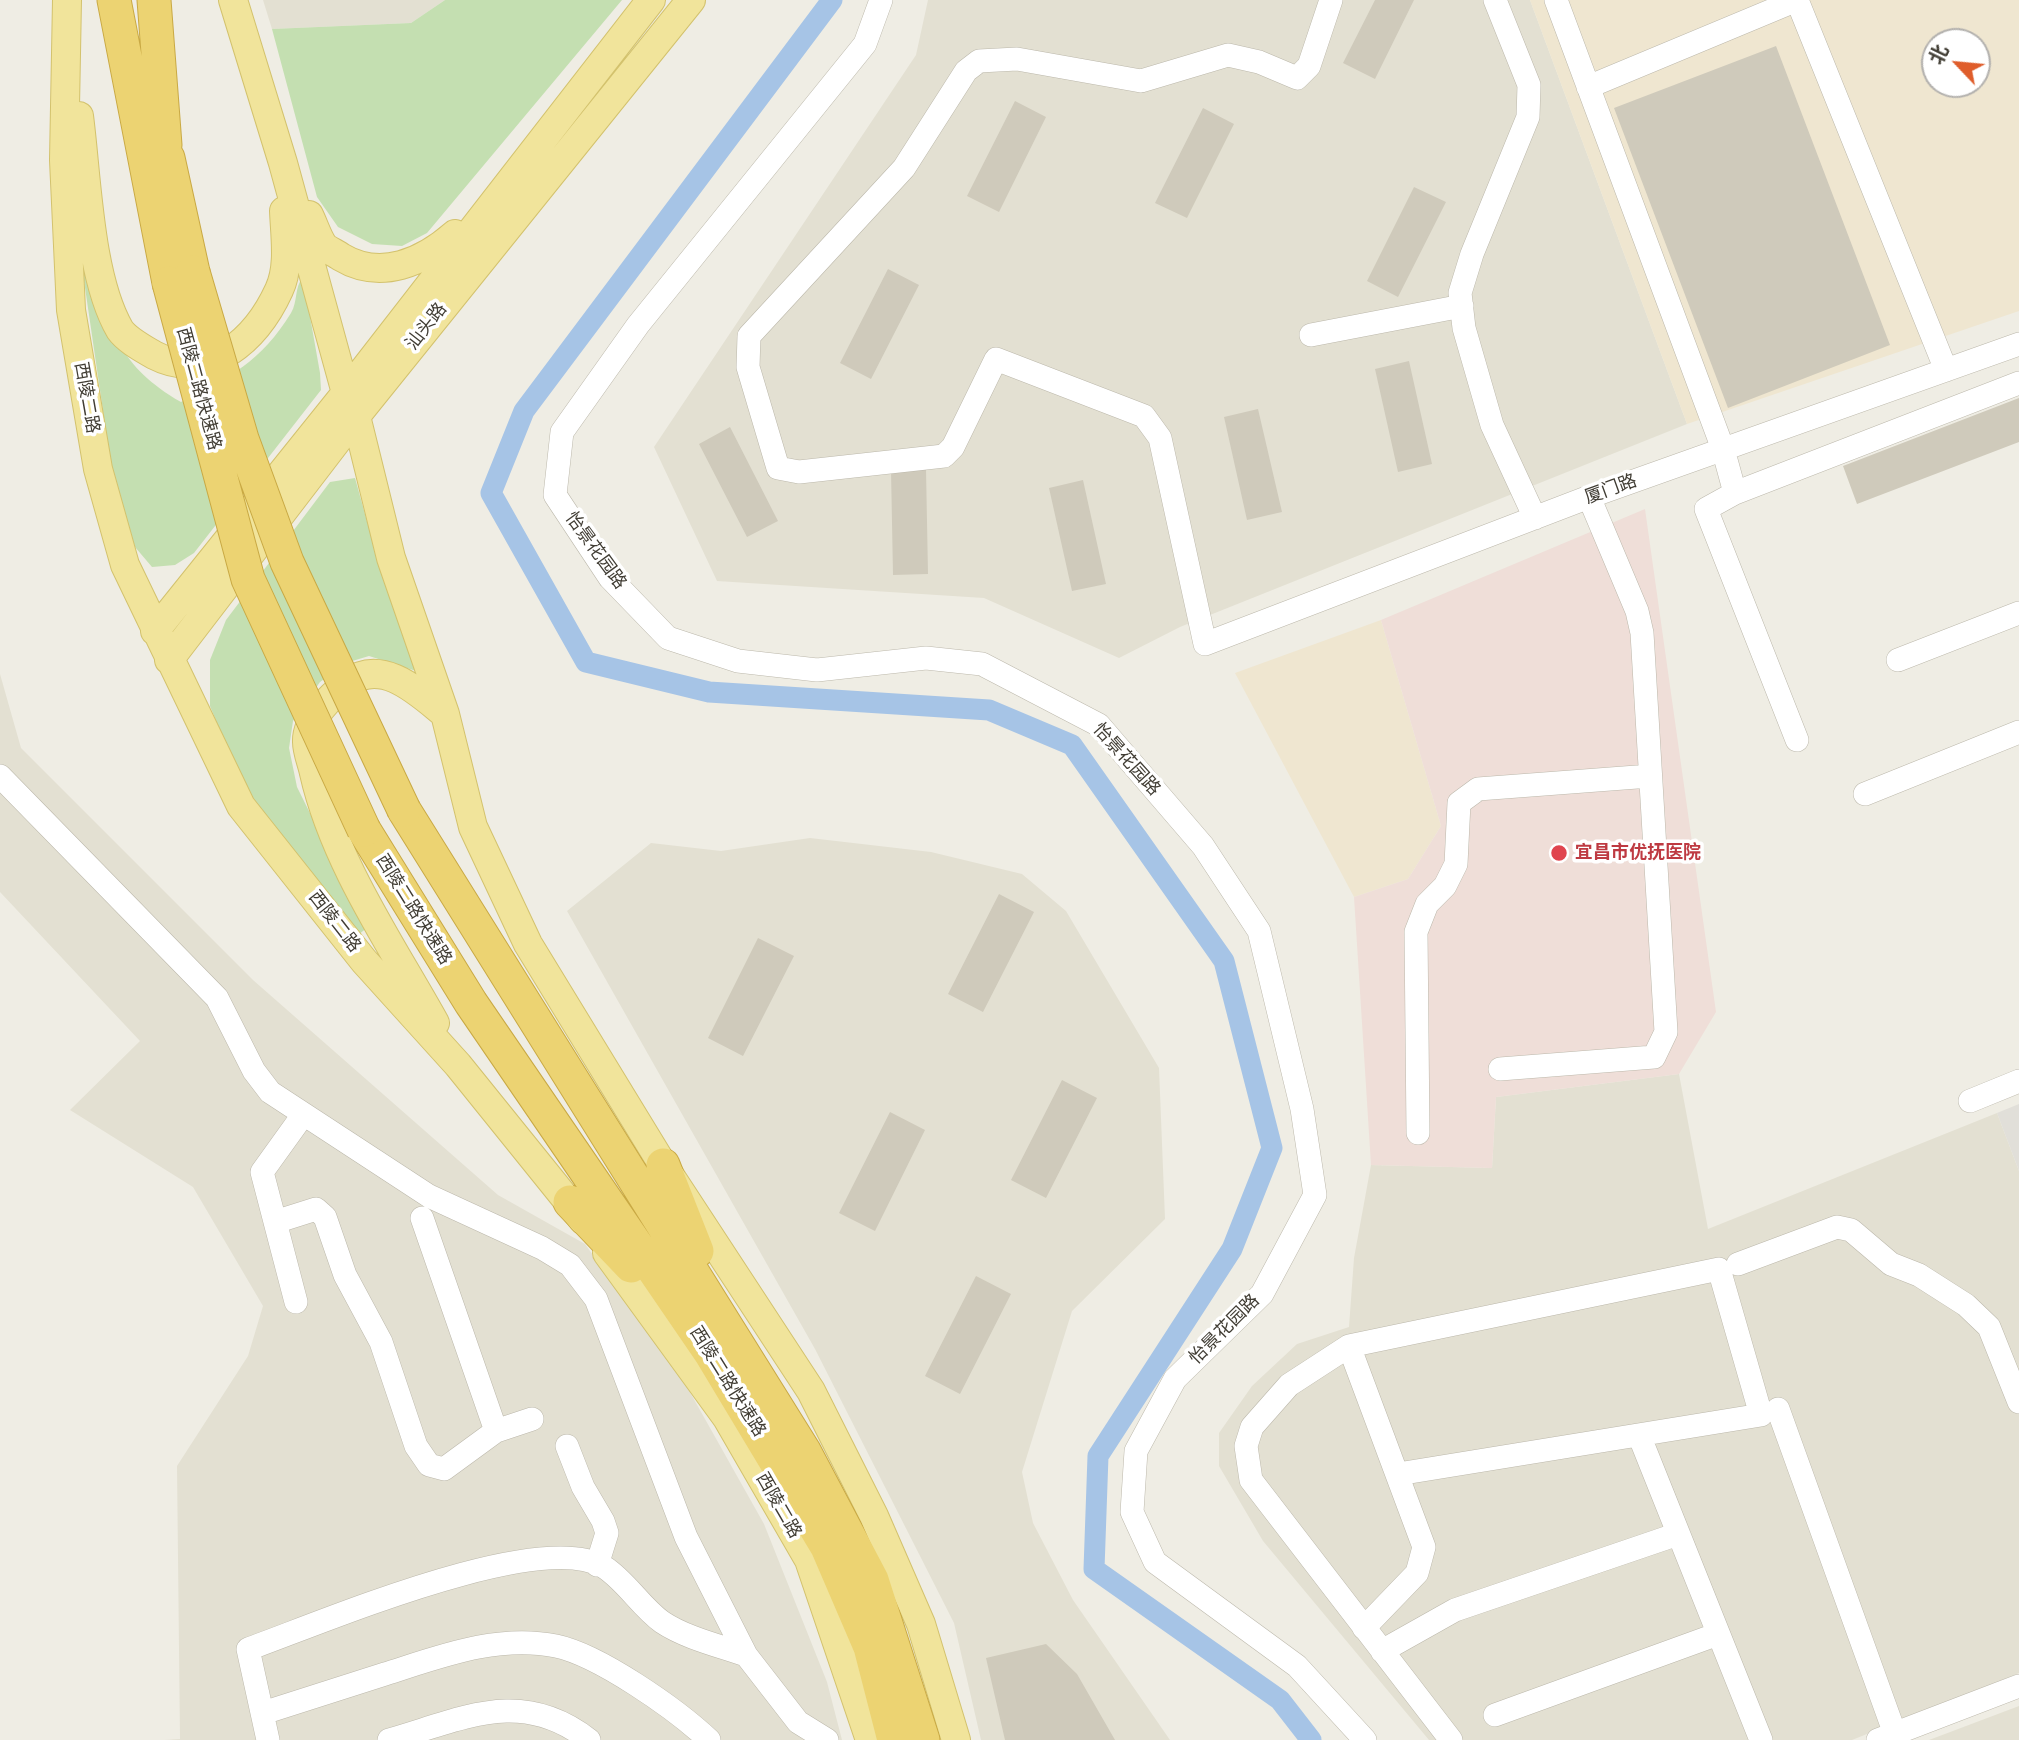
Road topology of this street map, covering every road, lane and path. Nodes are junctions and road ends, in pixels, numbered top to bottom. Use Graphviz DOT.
graph roads {
  1 [pos="114,0"];
  2 [pos="134,0"];
  3 [pos="154,0"];
  4 [pos="233,0"];
  5 [pos="651,0"];
  6 [pos="691,0"];
  7 [pos="881,0"];
  8 [pos="1331,0"];
  9 [pos="1495,0"];
  10 [pos="1556,0"];
  11 [pos="67,10"];
  12 [pos="1588,87"];
  13 [pos="165,145"];
  14 [pos="283,163"];
  15 [pos="494,200"];
  16 [pos="181,277"];
  17 [pos="1462,306"];
  18 [pos="1311,335"];
  19 [pos="2019,344"];
  20 [pos="1946,370"];
  21 [pos="2019,383"];
  22 [pos="351,405"];
  23 [pos="1723,449"];
  24 [pos="1735,493"];
  25 [pos="1589,497"];
  26 [pos="1535,518"];
  27 [pos="2019,613"];
  28 [pos="155,631"];
  29 [pos="169,660"];
  30 [pos="1898,660"];
  31 [pos="445,714"];
  32 [pos="2019,732"];
  33 [pos="1797,740"];
  34 [pos="0,776"];
  35 [pos="1650,776"];
  36 [pos="1865,794"];
  37 [pos="458,1065"];
  38 [pos="1500,1069"];
  39 [pos="2019,1080"];
  40 [pos="1970,1101"];
  41 [pos="303,1115"];
  42 [pos="1418,1133"];
  43 [pos="663,1164"];
  44 [pos="570,1202"];
  45 [pos="422,1218"];
  46 [pos="275,1222"];
  47 [pos="1738,1264"];
  48 [pos="296,1302"];
  49 [pos="721,1344"];
  50 [pos="1349,1346"];
  51 [pos="2019,1402"];
  52 [pos="1778,1409"];
  53 [pos="532,1419"];
  54 [pos="496,1431"];
  55 [pos="1639,1435"];
  56 [pos="567,1446"];
  57 [pos="1398,1474"];
  58 [pos="1678,1534"];
  59 [pos="597,1565"];
  60 [pos="1364,1628"];
  61 [pos="1718,1634"];
  62 [pos="870,1647"];
  63 [pos="1382,1651"];
  64 [pos="746,1656"];
  65 [pos="2019,1686"];
  66 [pos="263,1713"];
  67 [pos="1495,1714"];
  68 [pos="1887,1737"];
  69 [pos="268,1740"];
  70 [pos="389,1740"];
  71 [pos="589,1740"];
  72 [pos="709,1740"];
  73 [pos="827,1740"];
  74 [pos="870,1740"];
  75 [pos="876,1740"];
  76 [pos="894,1740"];
  77 [pos="923,1740"];
  78 [pos="956,1740"];
  79 [pos="1365,1740"];
  80 [pos="1451,1740"];
  81 [pos="1761,1740"];
  1 -- 16 [label="highway, 西陵二路快速路"];
  2 -- 13 [label="highway, 西陵二路快速路"];
  3 -- 13 [label="highway"];
  4 -- 14 [label="main road"];
  5 -- 15 [label="main road, 汕头路"];
  6 -- 22 [label="main road, 汕头路"];
  7 -- 79 [label="street, 怡景花园路"];
  8 -- 26 [label="street, 厦门路"];
  9 -- 17 [label="street"];
  10 -- 12 [label="street"];
  11 -- 14 [label="main road"];
  11 -- 28 [label="main road, 西陵二路"];
  12 -- 20 [label="street"];
  12 -- 23 [label="street"];
  13 -- 16 [label="highway, 西陵二路快速路"];
  14 -- 15 [label="main road"];
  14 -- 22 [label="main road"];
  15 -- 22 [label="main road, 汕头路"];
  16 -- 49 [label="highway, 西陵二路快速路, bridge"];
  16 -- 49 [label="highway, 西陵二路快速路, bridge"];
  17 -- 18 [label="street"];
  17 -- 26 [label="street"];
  19 -- 20 [label="street, 厦门路"];
  20 -- 23 [label="street, 厦门路"];
  21 -- 24 [label="street"];
  22 -- 28 [label="main road, 汕头路"];
  22 -- 29 [label="main road, 汕头路"];
  22 -- 31 [label="main road"];
  23 -- 24 [label="street"];
  23 -- 25 [label="street, 厦门路"];
  24 -- 33 [label="street"];
  25 -- 26 [label="street, 厦门路"];
  25 -- 35 [label="street"];
  27 -- 30 [label="street"];
  28 -- 29 [label="main road, 西陵二路"];
  29 -- 37 [label="main road, 西陵二路"];
  31 -- 37 [label="main road"];
  31 -- 43 [label="main road"];
  32 -- 36 [label="street"];
  34 -- 41 [label="street"];
  35 -- 38 [label="street"];
  35 -- 42 [label="street"];
  37 -- 44 [label="main road, 西陵二路"];
  39 -- 40 [label="street"];
  41 -- 46 [label="street"];
  41 -- 64 [label="street"];
  43 -- 49 [label="highway"];
  43 -- 78 [label="main road"];
  44 -- 49 [label="highway"];
  44 -- 74 [label="main road, 西陵二路"];
  45 -- 54 [label="street"];
  46 -- 48 [label="street"];
  46 -- 54 [label="street"];
  47 -- 51 [label="street"];
  49 -- 62 [label="highway, 西陵二路快速路"];
  49 -- 77 [label="highway, 西陵二路快速路"];
  50 -- 55 [label="street"];
  50 -- 57 [label="street"];
  50 -- 60 [label="street"];
  52 -- 68 [label="street"];
  53 -- 54 [label="street"];
  55 -- 57 [label="street"];
  55 -- 58 [label="street"];
  56 -- 59 [label="street"];
  57 -- 60 [label="street"];
  58 -- 61 [label="street"];
  58 -- 63 [label="street"];
  59 -- 64 [label="street"];
  59 -- 66 [label="street"];
  60 -- 63 [label="street"];
  61 -- 67 [label="street"];
  61 -- 81 [label="street"];
  62 -- 75 [label="highway"];
  62 -- 76 [label="highway, 西陵二路快速路"];
  63 -- 80 [label="street"];
  64 -- 73 [label="street"];
  65 -- 68 [label="street"];
  66 -- 69 [label="street"];
  66 -- 72 [label="street"];
  70 -- 71 [label="street"];
}
